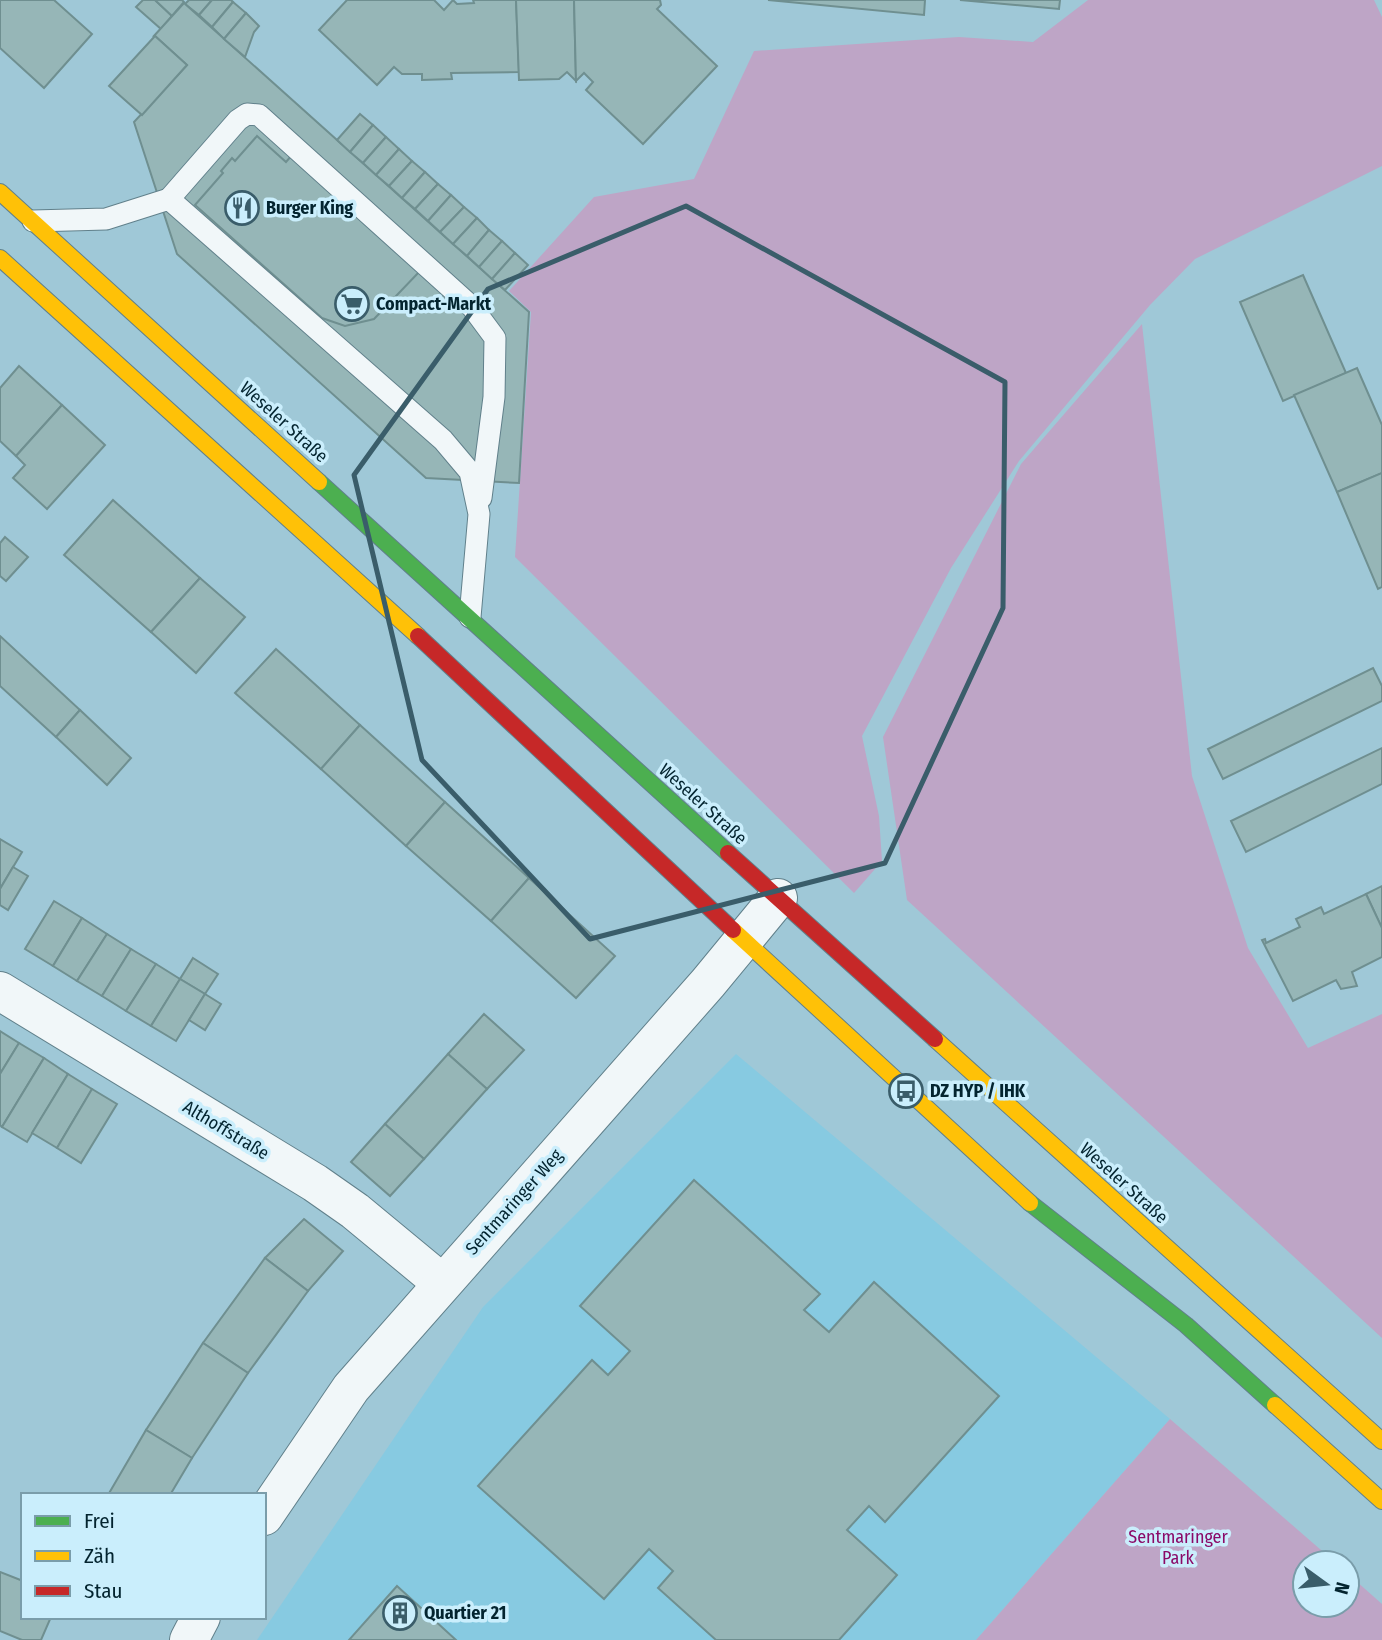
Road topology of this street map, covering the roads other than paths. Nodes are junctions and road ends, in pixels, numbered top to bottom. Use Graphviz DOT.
graph roads {
  1 [pos="0,191"];
  2 [pos="169,198"];
  3 [pos="33,221"];
  4 [pos="0,258"];
  5 [pos="479,514"];
  6 [pos="470,617"];
  7 [pos="778,898"];
  8 [pos="743,941"];
  9 [pos="0,991"];
  10 [pos="442,1283"];
  11 [pos="1382,1441"];
  12 [pos="1382,1501"];
  13 [pos="266,1513"];
  14 [pos="200,1619"];
  15 [pos="189,1640"];
  1 -- 3 [label="main road, Weseler Straße"];
  2 -- 3 [label="lane"];
  2 -- 5 [label="lane"];
  2 -- 5 [label="lane"];
  3 -- 6 [label="main road, Weseler Straße"];
  4 -- 8 [label="main road"];
  5 -- 6 [label="lane"];
  6 -- 7 [label="main road, Weseler Straße"];
  7 -- 8 [label="street, Sentmaringer Weg"];
  7 -- 11 [label="main road, Weseler Straße"];
  8 -- 10 [label="street, Sentmaringer Weg"];
  8 -- 12 [label="main road"];
  9 -- 10 [label="street, Althoffstraße"];
  10 -- 13 [label="street, Sentmaringer Weg"];
  14 -- 15 [label="street"];
}
